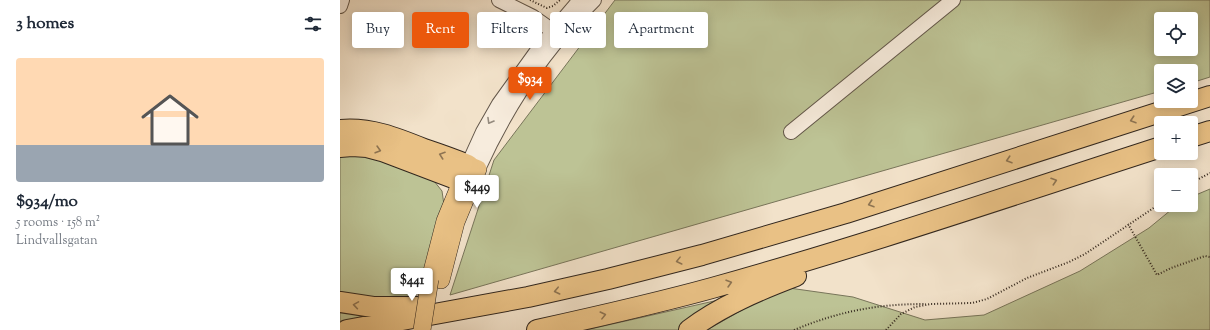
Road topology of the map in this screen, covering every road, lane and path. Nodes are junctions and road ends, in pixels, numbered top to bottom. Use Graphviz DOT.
graph roads {
  1 [pos="342,0"];
  2 [pos="530,0"];
  3 [pos="560,0"];
  4 [pos="580,0"];
  5 [pos="594,0"];
  6 [pos="953,0"];
  7 [pos="500,1"];
  8 [pos="340,6"];
  9 [pos="513,12"];
  10 [pos="572,12"];
  11 [pos="581,12"];
  12 [pos="550,29"];
  13 [pos="550,39"];
  14 [pos="542,45"];
  15 [pos="550,45"];
  16 [pos="539,48"];
  17 [pos="1210,96"];
  18 [pos="340,130"];
  19 [pos="1210,131"];
  20 [pos="791,132"];
  21 [pos="1198,135"];
  22 [pos="340,147"];
  23 [pos="1154,149"];
  24 [pos="1210,173"];
  25 [pos="469,175"];
  26 [pos="1198,179"];
  27 [pos="986,203"];
  28 [pos="1154,207"];
  29 [pos="1128,224"];
  30 [pos="1210,257"];
  31 [pos="436,280"];
  32 [pos="340,302"];
  33 [pos="931,304"];
  34 [pos="433,322"];
  35 [pos="347,330"];
  36 [pos="422,330"];
  37 [pos="537,330"];
  38 [pos="689,330"];
  39 [pos="794,330"];
  40 [pos="886,330"];
  1 -- 8 [label="street"];
  2 -- 3 [label="path"];
  4 -- 10 [label="street"];
  5 -- 11 [label="street"];
  6 -- 20 [label="street"];
  7 -- 9 [label="street"];
  7 -- 12 [label="street"];
  13 -- 14 [label="street"];
  15 -- 25 [label="street"];
  16 -- 25 [label="street, one-way"];
  17 -- 34 [label="highway, one-way"];
  25 -- 18 [label="highway, one-way"];
  19 -- 21 [label="highway"];
  22 -- 25 [label="highway, one-way"];
  27 -- 23 [label="highway, one-way"];
  24 -- 26 [label="path"];
  25 -- 31 [label="main road"];
  37 -- 27 [label="highway, one-way"];
  27 -- 38 [label="highway"];
  28 -- 29 [label="path"];
  29 -- 30 [label="path"];
  29 -- 33 [label="path"];
  31 -- 34 [label="main road"];
  31 -- 36 [label="main road, bridge"];
  34 -- 32 [label="highway, one-way"];
  33 -- 39 [label="path"];
  33 -- 40 [label="path"];
  34 -- 35 [label="highway"];
}
